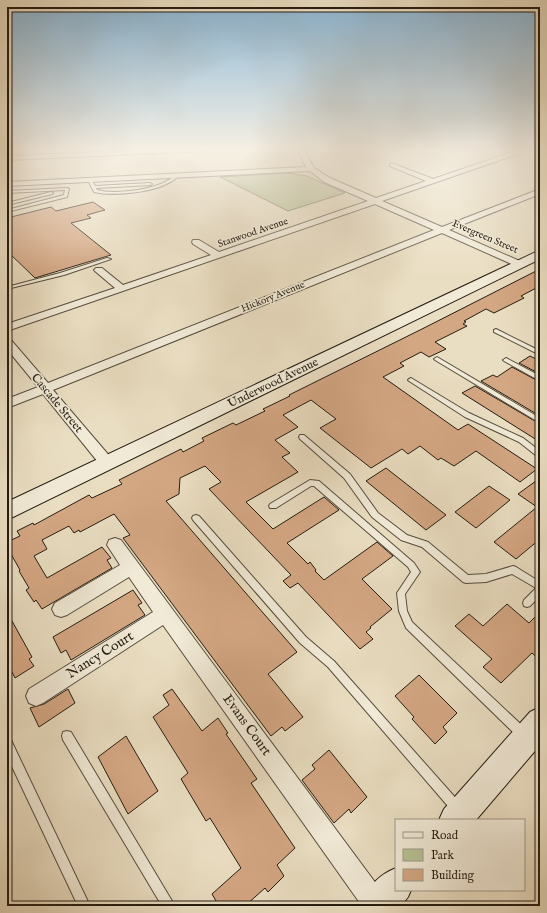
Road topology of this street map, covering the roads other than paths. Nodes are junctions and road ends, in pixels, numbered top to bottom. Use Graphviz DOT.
graph roads {
  1 [pos="57,192"];
  2 [pos="67,192"];
  3 [pos="96,192"];
  4 [pos="126,192"];
  5 [pos="352,192"];
  6 [pos="403,192"];
  7 [pos="536,192"];
  8 [pos="375,202"];
  9 [pos="7,204"];
  10 [pos="7,211"];
  11 [pos="441,230"];
  12 [pos="196,242"];
  13 [pos="540,254"];
  14 [pos="218,256"];
  15 [pos="109,259"];
  16 [pos="519,264"];
  17 [pos="99,270"];
  18 [pos="7,288"];
  19 [pos="121,288"];
  20 [pos="7,328"];
  21 [pos="496,331"];
  22 [pos="7,342"];
  23 [pos="540,354"];
  24 [pos="437,359"];
  25 [pos="506,360"];
  26 [pos="540,379"];
  27 [pos="411,380"];
  28 [pos="45,388"];
  29 [pos="7,404"];
  30 [pos="540,421"];
  31 [pos="302,438"];
  32 [pos="540,455"];
  33 [pos="107,463"];
  34 [pos="273,506"];
  35 [pos="7,512"];
  36 [pos="196,518"];
  37 [pos="115,545"];
  38 [pos="131,567"];
  39 [pos="540,586"];
  40 [pos="540,590"];
  41 [pos="527,603"];
  42 [pos="61,609"];
  43 [pos="165,614"];
  44 [pos="36,696"];
  45 [pos="533,729"];
  46 [pos="68,736"];
  47 [pos="7,744"];
  48 [pos="458,817"];
  49 [pos="395,886"];
  50 [pos="84,906"];
  51 [pos="169,906"];
  52 [pos="377,906"];
  1 -- 9 [label="lane"];
  2 -- 10 [label="lane"];
  3 -- 4 [label="lane"];
  5 -- 8 [label="street, Evergreen Street"];
  6 -- 8 [label="street, Stanwood Avenue"];
  7 -- 11 [label="street, Hickory Avenue"];
  8 -- 11 [label="street, Evergreen Street"];
  8 -- 14 [label="street, Stanwood Avenue"];
  11 -- 16 [label="street, Evergreen Street"];
  11 -- 28 [label="street, Hickory Avenue"];
  12 -- 14 [label="street"];
  13 -- 16 [label="street, Underwood Avenue"];
  14 -- 19 [label="street, Stanwood Avenue"];
  15 -- 18 [label="lane"];
  16 -- 33 [label="street, Underwood Avenue"];
  17 -- 19 [label="street"];
  19 -- 20 [label="street, Stanwood Avenue"];
  21 -- 23 [label="lane"];
  22 -- 28 [label="street, Cascade Street"];
  24 -- 30 [label="lane"];
  25 -- 26 [label="lane"];
  27 -- 32 [label="lane"];
  28 -- 29 [label="street, Hickory Avenue"];
  28 -- 33 [label="street, Cascade Street"];
  31 -- 39 [label="lane"];
  33 -- 35 [label="street, Underwood Avenue"];
  34 -- 45 [label="lane"];
  36 -- 48 [label="lane"];
  37 -- 38 [label="street, Evans Court"];
  38 -- 42 [label="street"];
  38 -- 43 [label="street, Evans Court"];
  40 -- 41 [label="lane"];
  43 -- 44 [label="street, Nancy Court"];
  43 -- 52 [label="street, Evans Court"];
  45 -- 48 [label="street"];
  46 -- 51 [label="lane"];
  47 -- 50 [label="lane"];
  49 -- 52 [label="street"];
}
